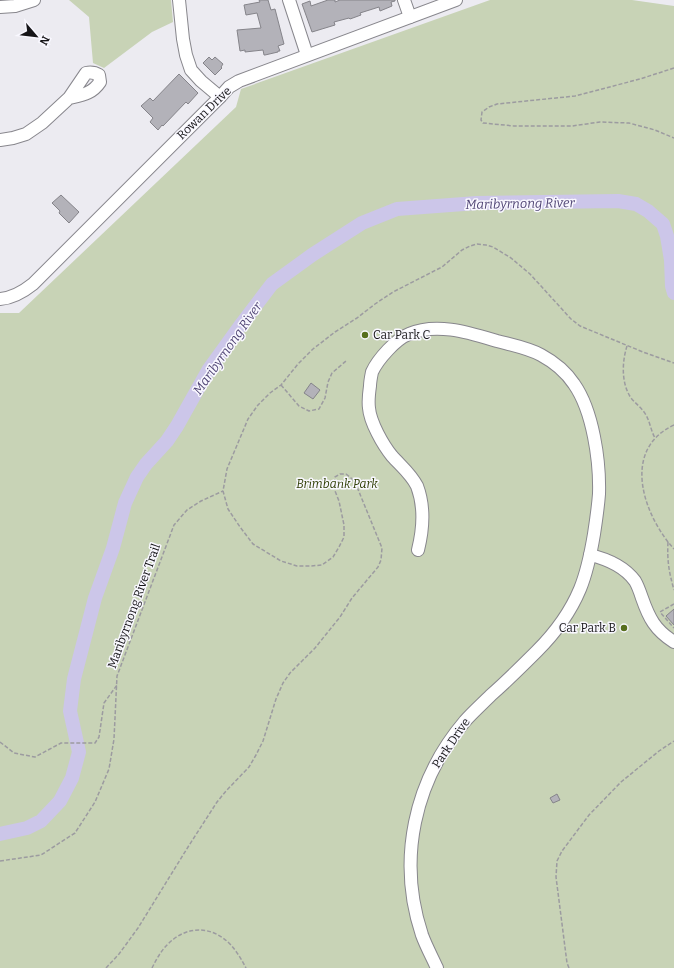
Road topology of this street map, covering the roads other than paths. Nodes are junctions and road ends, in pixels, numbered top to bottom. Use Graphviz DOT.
graph roads {
  1 [pos="34,0"];
  2 [pos="179,0"];
  3 [pos="289,0"];
  4 [pos="404,0"];
  5 [pos="456,0"];
  6 [pos="0,7"];
  7 [pos="410,17"];
  8 [pos="307,55"];
  9 [pos="220,97"];
  10 [pos="69,98"];
  11 [pos="0,140"];
  12 [pos="0,299"];
  13 [pos="418,550"];
  14 [pos="590,554"];
  15 [pos="674,642"];
  16 [pos="437,968"];
  1 -- 6 [label="street"];
  2 -- 9 [label="street"];
  3 -- 8 [label="street"];
  4 -- 7 [label="street"];
  5 -- 7 [label="street, Rowan Drive"];
  7 -- 8 [label="street, Rowan Drive"];
  8 -- 9 [label="street, Rowan Drive"];
  9 -- 12 [label="street, Rowan Drive"];
  10 -- 11 [label="street"];
  13 -- 14 [label="street, Park Drive"];
  14 -- 15 [label="street"];
  14 -- 16 [label="street, Park Drive"];
}
